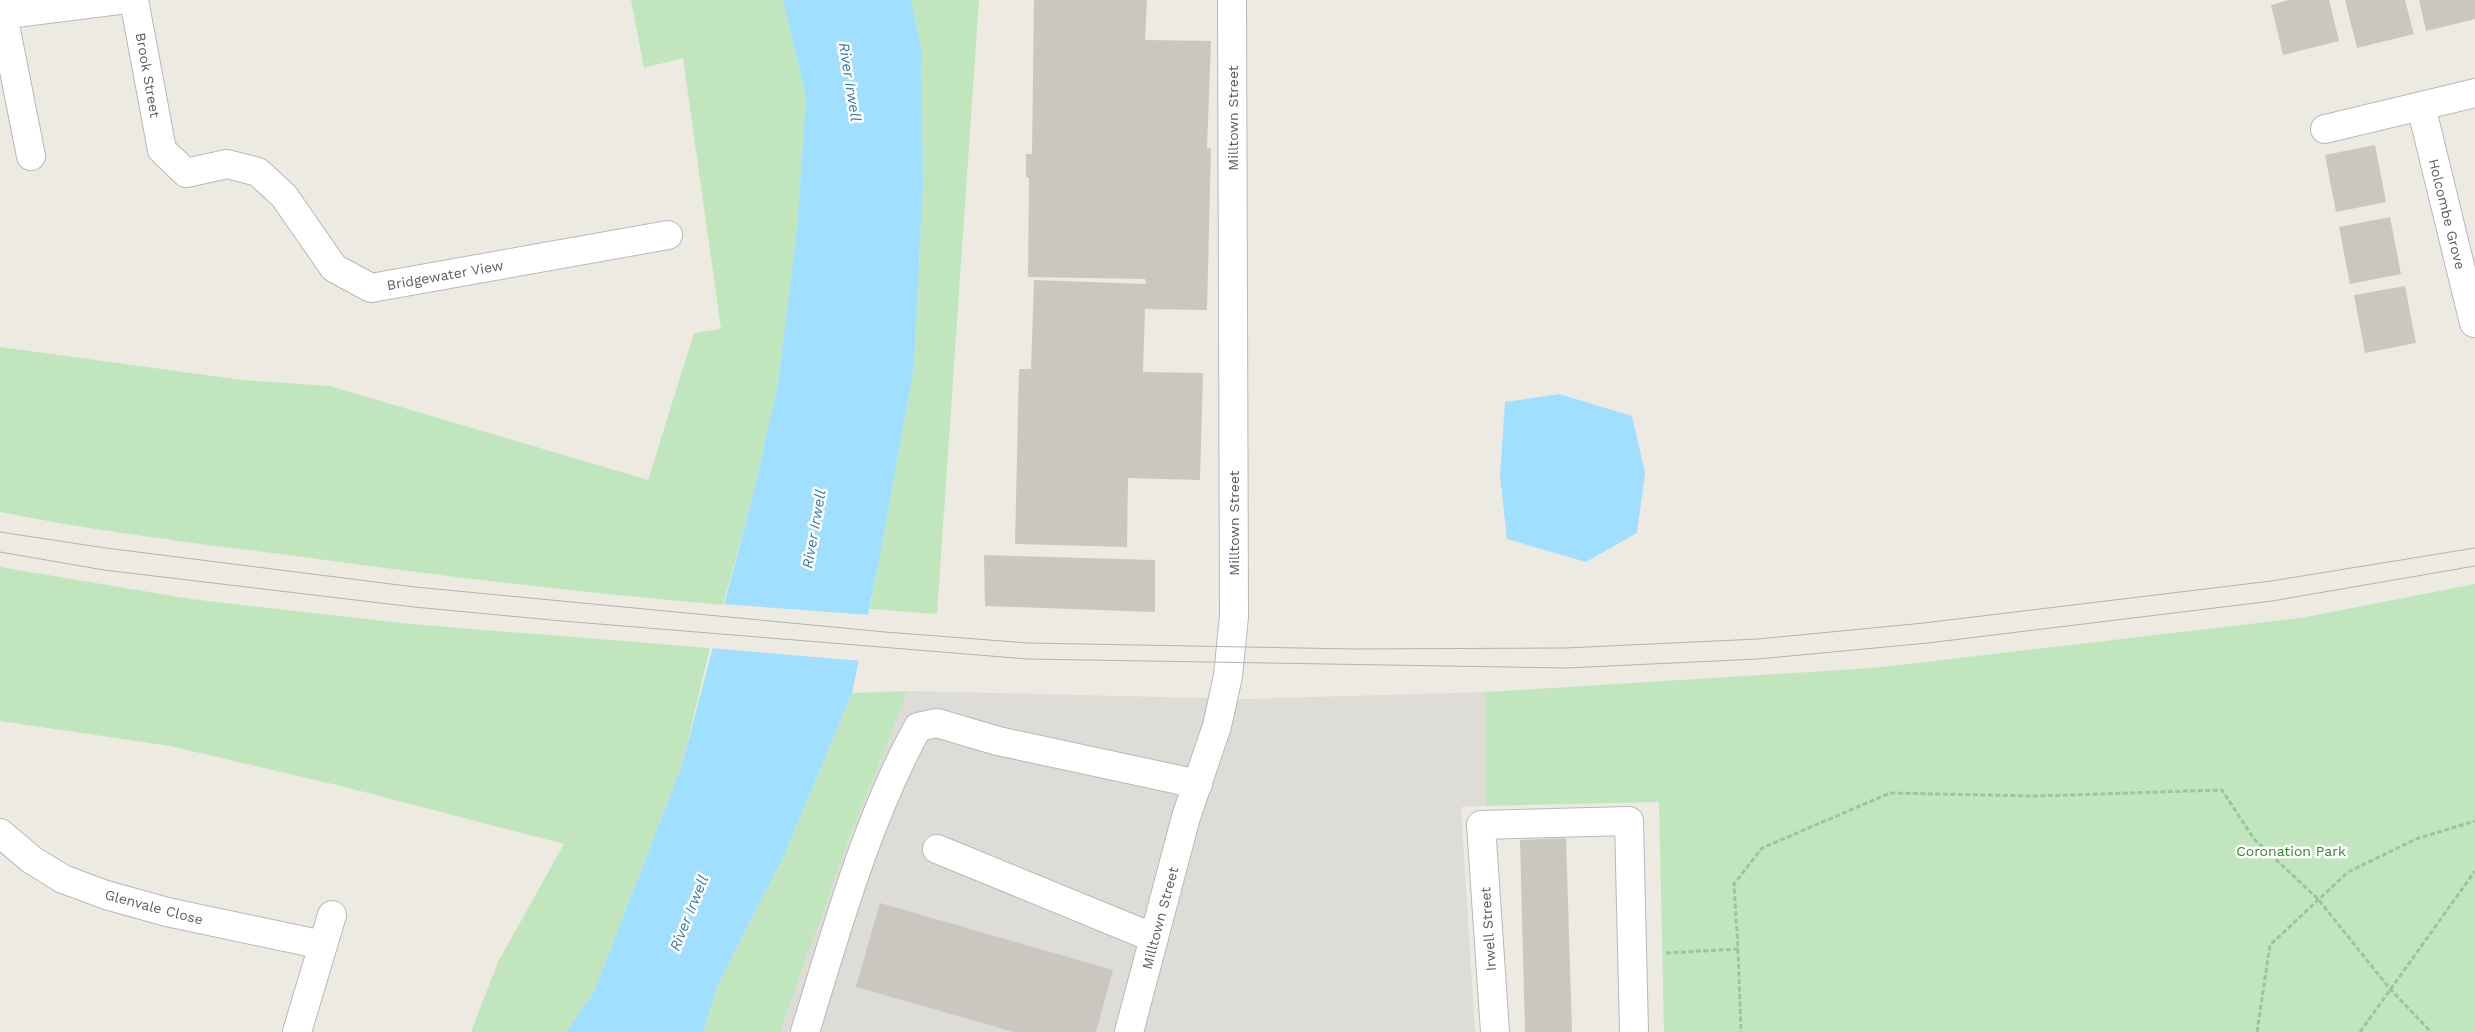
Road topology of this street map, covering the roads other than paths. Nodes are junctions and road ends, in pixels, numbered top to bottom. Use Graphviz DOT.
graph roads {
  1 [pos="118,0"];
  2 [pos="134,0"];
  3 [pos="1232,0"];
  4 [pos="1,10"];
  5 [pos="2475,92"];
  6 [pos="2421,106"];
  7 [pos="2325,129"];
  8 [pos="162,150"];
  9 [pos="31,156"];
  10 [pos="668,235"];
  11 [pos="2474,323"];
  12 [pos="1198,784"];
  13 [pos="0,833"];
  14 [pos="937,849"];
  15 [pos="332,915"];
  16 [pos="1154,938"];
  17 [pos="323,945"];
  18 [pos="298,1032"];
  19 [pos="805,1032"];
  20 [pos="1129,1032"];
  21 [pos="1496,1032"];
  22 [pos="1634,1032"];
  1 -- 4 [label="street"];
  2 -- 8 [label="street, Brook Street"];
  3 -- 12 [label="street, Milltown Street"];
  4 -- 9 [label="street"];
  5 -- 6 [label="street"];
  6 -- 7 [label="street"];
  6 -- 11 [label="street, Holcombe Grove"];
  8 -- 10 [label="street, Bridgewater View"];
  12 -- 16 [label="street, Milltown Street"];
  12 -- 19 [label="street"];
  13 -- 17 [label="street, Glenvale Close"];
  14 -- 16 [label="street"];
  15 -- 17 [label="street"];
  16 -- 20 [label="street, Milltown Street"];
  17 -- 18 [label="street"];
  21 -- 22 [label="street, Irwell Street"];
}
